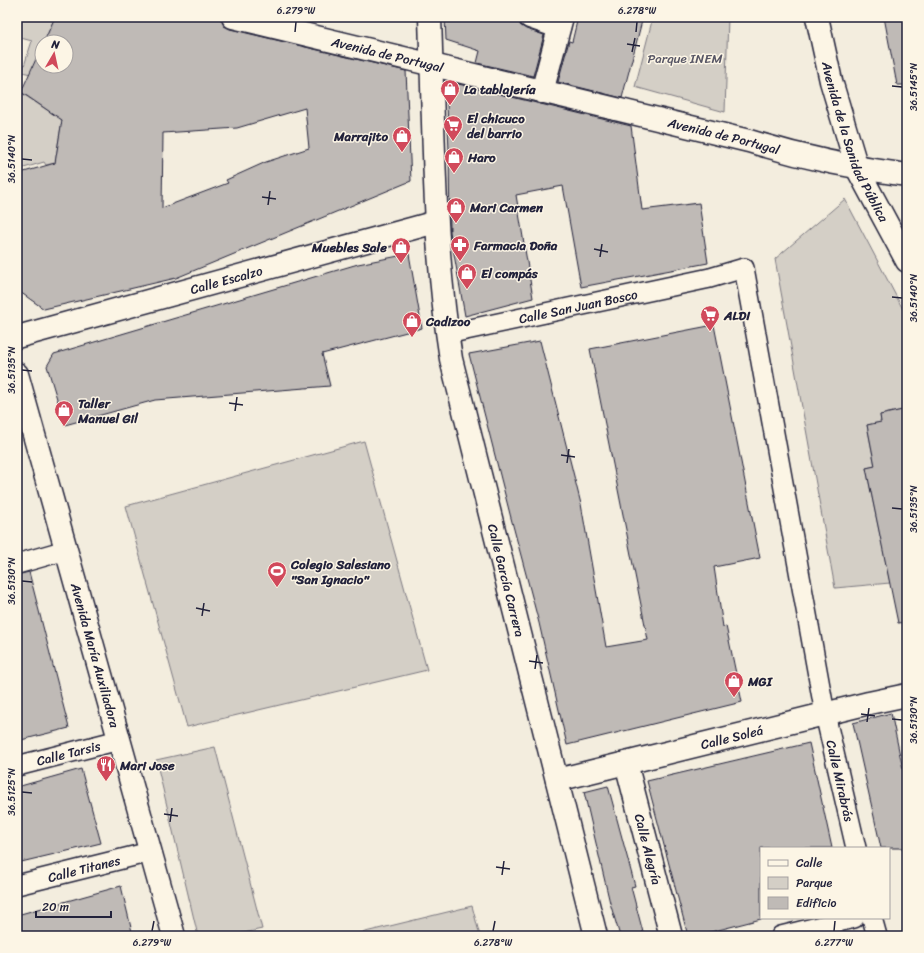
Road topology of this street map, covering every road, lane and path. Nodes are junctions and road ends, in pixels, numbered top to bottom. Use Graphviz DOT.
graph roads {
  1 [pos="234,17"];
  2 [pos="430,17"];
  3 [pos="530,17"];
  4 [pos="817,17"];
  5 [pos="561,22"];
  6 [pos="293,24"];
  7 [pos="431,65"];
  8 [pos="542,92"];
  9 [pos="858,168"];
  10 [pos="907,175"];
  11 [pos="436,222"];
  12 [pos="907,260"];
  13 [pos="447,334"];
  14 [pos="17,338"];
  15 [pos="17,374"];
  16 [pos="66,550"];
  17 [pos="17,564"];
  18 [pos="907,695"];
  19 [pos="825,714"];
  20 [pos="119,740"];
  21 [pos="626,763"];
  22 [pos="17,766"];
  23 [pos="557,780"];
  24 [pos="856,847"];
  25 [pos="150,852"];
  26 [pos="17,885"];
  27 [pos="850,919"];
  28 [pos="872,919"];
  29 [pos="174,936"];
  30 [pos="596,936"];
  31 [pos="671,936"];
  32 [pos="781,936"];
  33 [pos="877,936"];
  1 -- 6 [label="street, Avenida de Portugal"];
  2 -- 7 [label="street, Calle García Carrera"];
  3 -- 5 [label="street"];
  4 -- 9 [label="street, Avenida de la Sanidad Pública"];
  5 -- 8 [label="street"];
  6 -- 7 [label="street, Avenida de Portugal"];
  7 -- 8 [label="street, Avenida de Portugal"];
  7 -- 11 [label="street, Calle García Carrera"];
  8 -- 9 [label="street, Avenida de Portugal"];
  9 -- 10 [label="street, Avenida de Portugal"];
  9 -- 12 [label="street, Avenida de la Sanidad Pública"];
  11 -- 13 [label="street, Calle García Carrera"];
  11 -- 14 [label="street, Calle Escalzo"];
  13 -- 19 [label="street, Calle San Juan Bosco"];
  13 -- 23 [label="street, Calle García Carrera"];
  15 -- 16 [label="street, Avenida María Auxiliadora"];
  16 -- 17 [label="street"];
  16 -- 20 [label="street, Avenida María Auxiliadora"];
  18 -- 19 [label="street, Calle Soleá"];
  19 -- 21 [label="street, Calle Soleá"];
  19 -- 24 [label="street, Calle Mirabrás"];
  20 -- 22 [label="street, Calle Tarsis"];
  20 -- 25 [label="street, Avenida María Auxiliadora"];
  21 -- 23 [label="street, Calle Soleá"];
  21 -- 31 [label="street, Calle Alegría"];
  23 -- 30 [label="street, Calle García Carrera"];
  25 -- 26 [label="street, Calle Titanes"];
  25 -- 29 [label="street, Avenida María Auxiliadora"];
  27 -- 32 [label="street"];
  28 -- 33 [label="street"];
}
